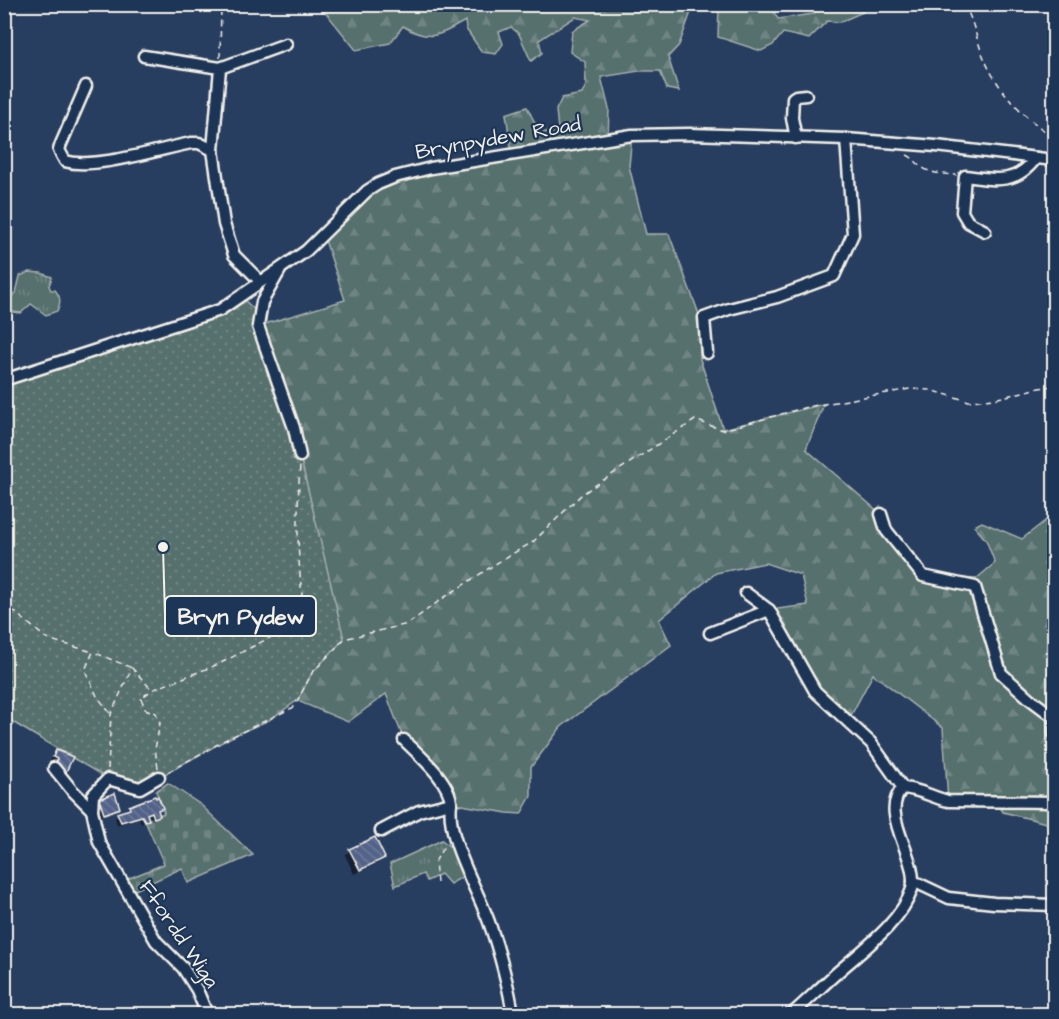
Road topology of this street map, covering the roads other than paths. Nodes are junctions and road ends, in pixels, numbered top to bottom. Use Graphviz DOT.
graph roads {
  1 [pos="286,44"];
  2 [pos="144,57"];
  3 [pos="220,68"];
  4 [pos="86,86"];
  5 [pos="806,95"];
  6 [pos="796,138"];
  7 [pos="846,139"];
  8 [pos="213,150"];
  9 [pos="1036,158"];
  10 [pos="1054,160"];
  11 [pos="985,231"];
  12 [pos="282,267"];
  13 [pos="260,281"];
  14 [pos="707,353"];
  15 [pos="4,380"];
  16 [pos="300,456"];
  17 [pos="881,514"];
  18 [pos="746,592"];
  19 [pos="769,610"];
  20 [pos="710,633"];
  21 [pos="1054,717"];
  22 [pos="1054,722"];
  23 [pos="1054,733"];
  24 [pos="404,740"];
  25 [pos="54,768"];
  26 [pos="159,777"];
  27 [pos="903,788"];
  28 [pos="1054,802"];
  29 [pos="451,803"];
  30 [pos="92,810"];
  31 [pos="381,831"];
  32 [pos="913,881"];
  33 [pos="1054,905"];
  34 [pos="207,1014"];
  35 [pos="513,1014"];
  36 [pos="792,1014"];
  1 -- 3 [label="street"];
  2 -- 3 [label="street"];
  3 -- 8 [label="street"];
  4 -- 8 [label="street"];
  5 -- 6 [label="street"];
  6 -- 7 [label="street, Brynpydew Road"];
  6 -- 12 [label="street, Brynpydew Road"];
  7 -- 9 [label="street, Brynpydew Road"];
  7 -- 14 [label="street"];
  8 -- 13 [label="street"];
  9 -- 10 [label="street, Brynpydew Road"];
  9 -- 11 [label="street"];
  12 -- 13 [label="street, Brynpydew Road"];
  12 -- 16 [label="street"];
  13 -- 15 [label="street, Brynpydew Road"];
  17 -- 21 [label="street"];
  18 -- 19 [label="street"];
  19 -- 20 [label="street"];
  19 -- 27 [label="street"];
  22 -- 23 [label="street"];
  24 -- 29 [label="street"];
  25 -- 30 [label="street"];
  26 -- 30 [label="street"];
  27 -- 28 [label="street"];
  27 -- 32 [label="street"];
  29 -- 31 [label="street"];
  29 -- 35 [label="street"];
  30 -- 34 [label="street, Ffordd Wiga"];
  32 -- 33 [label="street"];
  32 -- 36 [label="street"];
}
